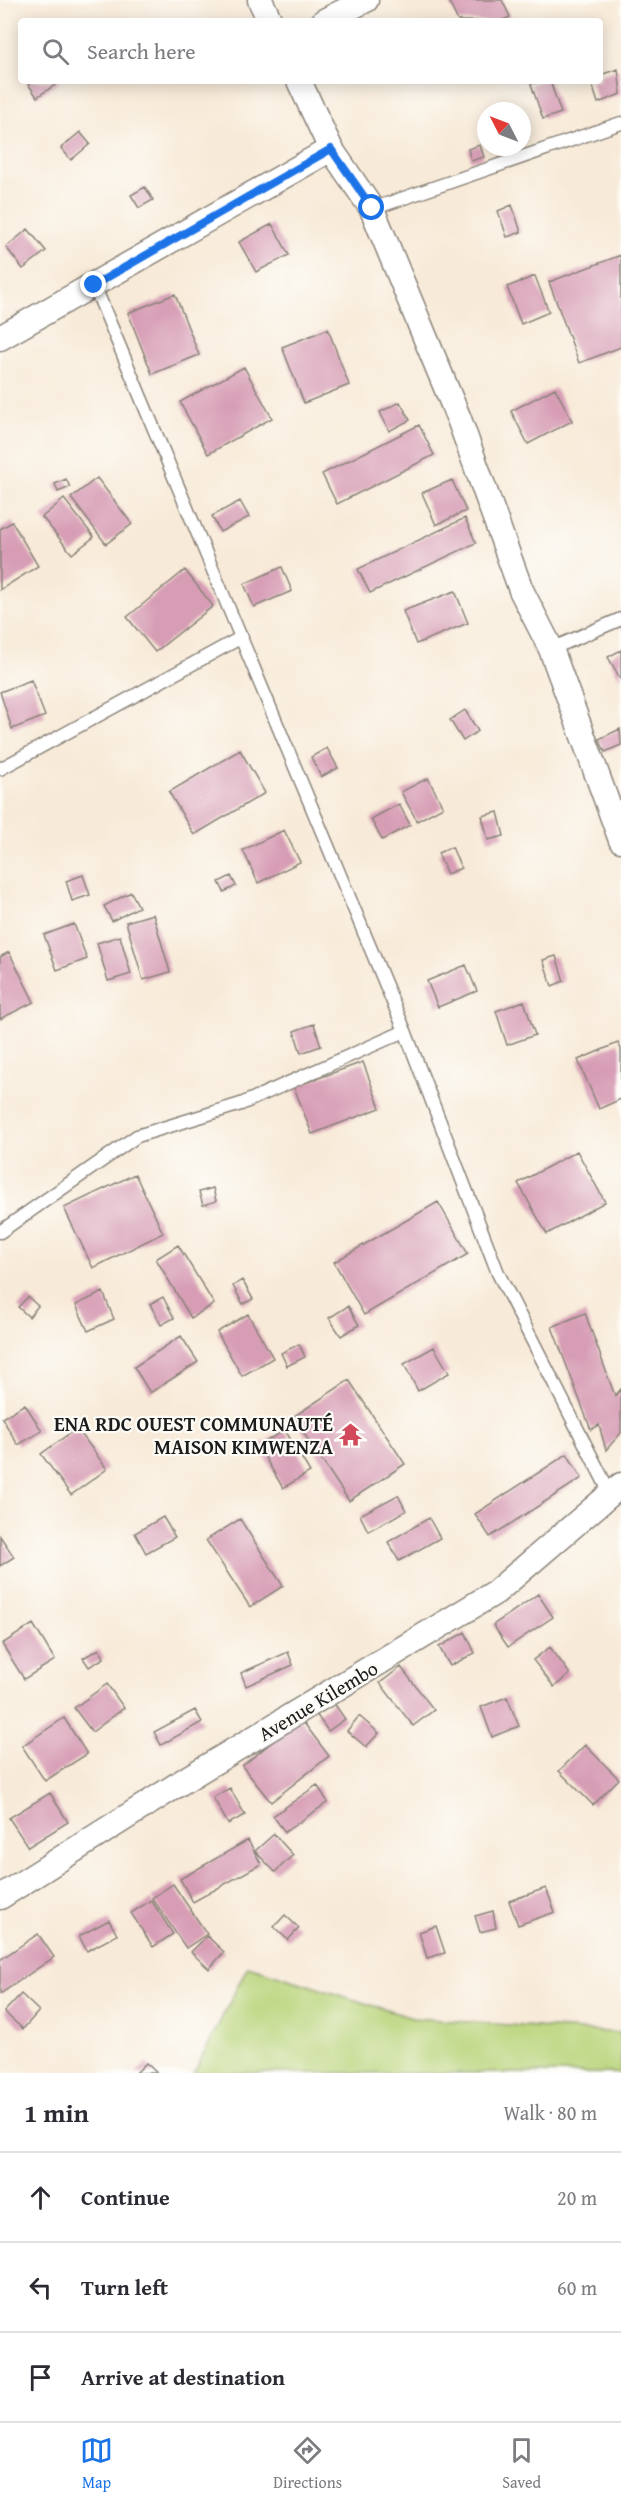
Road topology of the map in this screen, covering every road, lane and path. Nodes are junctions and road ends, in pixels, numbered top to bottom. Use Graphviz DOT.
graph roads {
  1 [pos="260,0"];
  2 [pos="366,0"];
  3 [pos="269,18"];
  4 [pos="330,18"];
  5 [pos="300,84"];
  6 [pos="621,123"];
  7 [pos="331,149"];
  8 [pos="372,208"];
  9 [pos="94,285"];
  10 [pos="0,338"];
  11 [pos="621,619"];
  12 [pos="242,637"];
  13 [pos="551,649"];
  14 [pos="0,769"];
  15 [pos="621,840"];
  16 [pos="405,1031"];
  17 [pos="0,1232"];
  18 [pos="616,1490"];
  19 [pos="0,1897"];
  1 -- 3 [label="street"];
  2 -- 4 [label="street"];
  5 -- 7 [label="street"];
  6 -- 8 [label="lane"];
  7 -- 8 [label="street"];
  7 -- 9 [label="street"];
  8 -- 13 [label="street"];
  9 -- 10 [label="street"];
  9 -- 12 [label="lane"];
  11 -- 13 [label="lane"];
  12 -- 14 [label="lane"];
  12 -- 16 [label="lane"];
  13 -- 15 [label="street"];
  16 -- 17 [label="lane"];
  16 -- 18 [label="lane"];
  18 -- 19 [label="street, Avenue Kilembo"];
}
